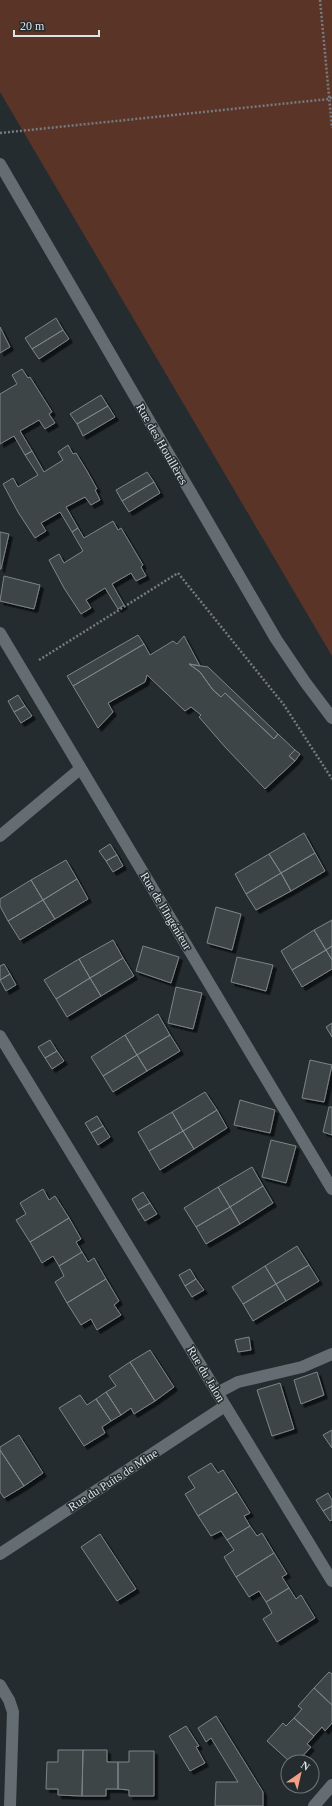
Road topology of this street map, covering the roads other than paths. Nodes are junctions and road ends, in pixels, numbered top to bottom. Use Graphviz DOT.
graph roads {
  1 [pos="0,164"];
  2 [pos="0,633"];
  3 [pos="332,718"];
  4 [pos="80,768"];
  5 [pos="0,836"];
  6 [pos="0,1036"];
  7 [pos="332,1189"];
  8 [pos="332,1354"];
  9 [pos="217,1393"];
  10 [pos="225,1406"];
  11 [pos="0,1554"];
  12 [pos="332,1581"];
  13 [pos="0,1685"];
  14 [pos="332,1785"];
  15 [pos="10,1806"];
  16 [pos="314,1806"];
  1 -- 3 [label="street, Rue des Houillères"];
  2 -- 4 [label="street, Rue de l'Ingénieur"];
  4 -- 5 [label="street"];
  4 -- 7 [label="street, Rue de l'Ingénieur"];
  6 -- 9 [label="street, Rue du Jalon"];
  8 -- 9 [label="street"];
  9 -- 10 [label="street, Rue du Jalon"];
  10 -- 11 [label="street, Rue du Puits de Mine"];
  10 -- 12 [label="street, Rue du Jalon"];
  13 -- 15 [label="street"];
  14 -- 16 [label="street"];
}
